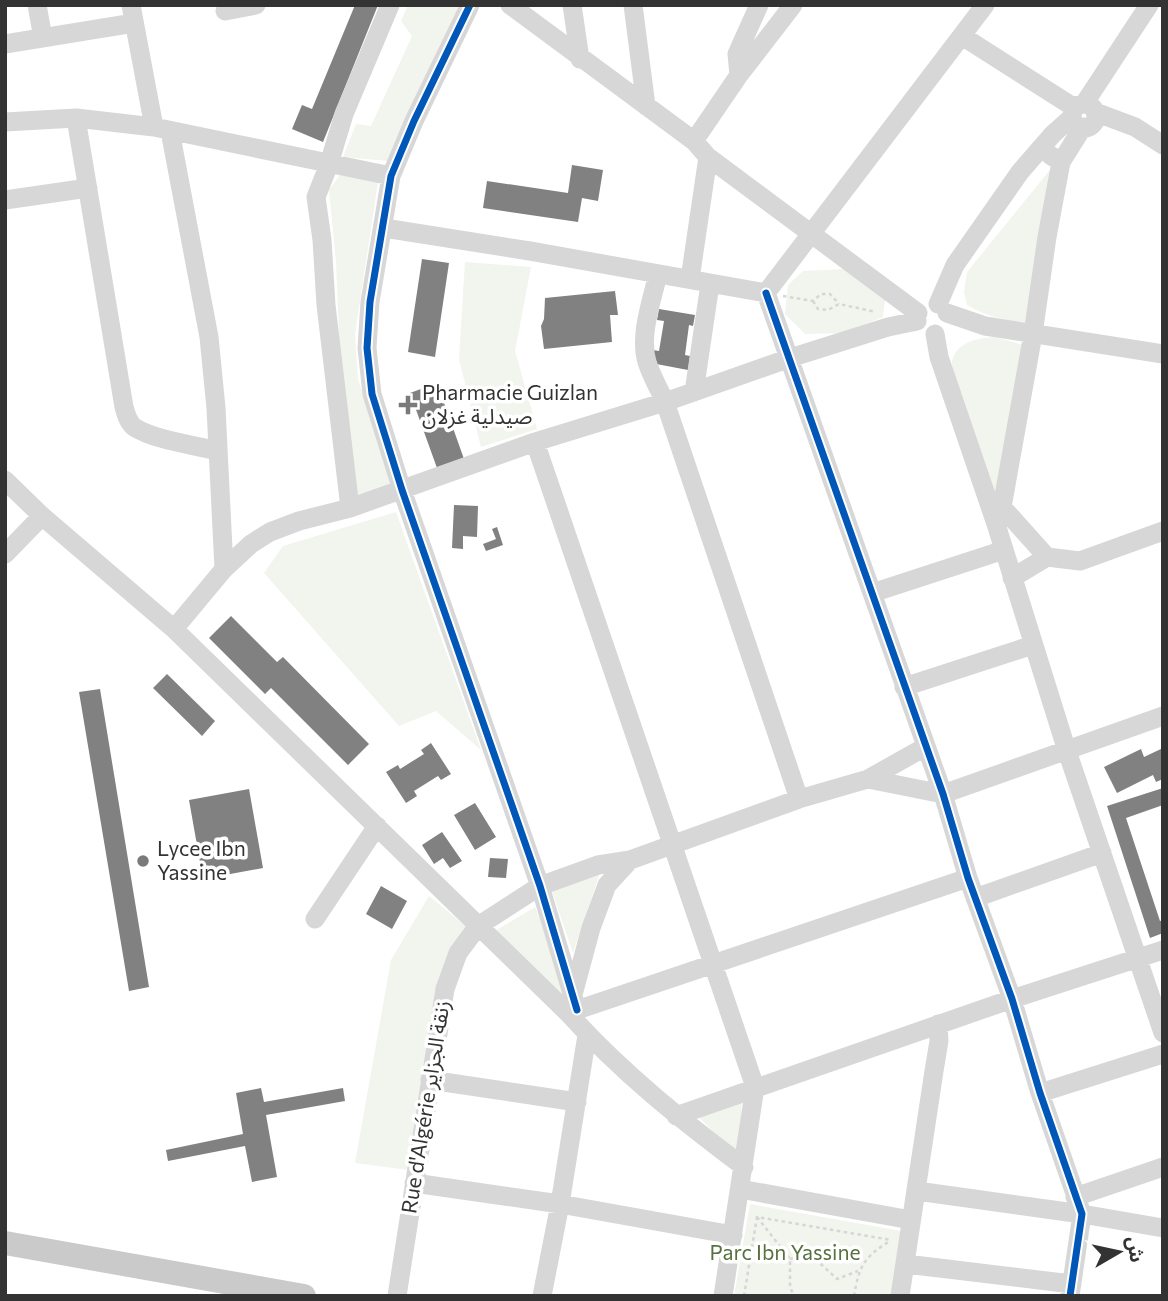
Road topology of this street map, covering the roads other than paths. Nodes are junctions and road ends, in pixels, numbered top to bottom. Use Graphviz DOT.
graph roads {
  1 [pos="37,5"];
  2 [pos="256,5"];
  3 [pos="390,5"];
  4 [pos="470,5"];
  5 [pos="511,5"];
  6 [pos="572,5"];
  7 [pos="633,5"];
  8 [pos="759,5"];
  9 [pos="793,5"];
  10 [pos="985,5"];
  11 [pos="1149,5"];
  12 [pos="225,11"];
  13 [pos="133,14"];
  14 [pos="962,36"];
  15 [pos="43,38"];
  16 [pos="5,44"];
  17 [pos="580,59"];
  18 [pos="739,75"];
  19 [pos="646,106"];
  20 [pos="1082,114"];
  21 [pos="76,118"];
  22 [pos="5,122"];
  23 [pos="162,129"];
  24 [pos="694,141"];
  25 [pos="1163,145"];
  26 [pos="1040,149"];
  27 [pos="708,157"];
  28 [pos="1061,162"];
  29 [pos="329,164"];
  30 [pos="391,176"];
  31 [pos="88,188"];
  32 [pos="5,200"];
  33 [pos="384,228"];
  34 [pos="813,234"];
  35 [pos="658,274"];
  36 [pos="690,279"];
  37 [pos="710,284"];
  38 [pos="766,293"];
  39 [pos="918,317"];
  40 [pos="941,321"];
  41 [pos="1033,334"];
  42 [pos="1163,354"];
  43 [pos="790,358"];
  44 [pos="694,392"];
  45 [pos="665,402"];
  46 [pos="535,442"];
  47 [pos="217,451"];
  48 [pos="5,480"];
  49 [pos="402,490"];
  50 [pos="350,508"];
  51 [pos="999,515"];
  52 [pos="42,516"];
  53 [pos="1163,531"];
  54 [pos="1004,550"];
  55 [pos="5,554"];
  56 [pos="1047,557"];
  57 [pos="224,569"];
  58 [pos="1012,578"];
  59 [pos="872,593"];
  60 [pos="174,629"];
  61 [pos="1033,645"];
  62 [pos="904,687"];
  63 [pos="1163,716"];
  64 [pos="925,747"];
  65 [pos="1067,751"];
  66 [pos="868,779"];
  67 [pos="943,794"];
  68 [pos="799,799"];
  69 [pos="377,826"];
  70 [pos="673,844"];
  71 [pos="1102,853"];
  72 [pos="630,860"];
  73 [pos="968,878"];
  74 [pos="540,886"];
  75 [pos="975,898"];
  76 [pos="315,919"];
  77 [pos="478,926"];
  78 [pos="1163,950"];
  79 [pos="1138,958"];
  80 [pos="711,964"];
  81 [pos="1012,999"];
  82 [pos="573,1005"];
  83 [pos="938,1024"];
  84 [pos="1163,1033"];
  85 [pos="587,1035"];
  86 [pos="1163,1054"];
  87 [pos="430,1080"];
  88 [pos="755,1087"];
  89 [pos="1040,1093"];
  90 [pos="576,1102"];
  91 [pos="676,1116"];
  92 [pos="744,1167"];
  93 [pos="1163,1167"];
  94 [pos="414,1183"];
  95 [pos="740,1189"];
  96 [pos="917,1191"];
  97 [pos="561,1204"];
  98 [pos="1079,1206"];
  99 [pos="911,1220"];
  100 [pos="1163,1228"];
  101 [pos="733,1235"];
  102 [pos="5,1243"];
  103 [pos="906,1264"];
  104 [pos="1071,1290"];
  105 [pos="304,1296"];
  106 [pos="397,1296"];
  107 [pos="542,1296"];
  108 [pos="723,1296"];
  109 [pos="901,1296"];
  1 -- 15 [label="street"];
  2 -- 12 [label="street"];
  3 -- 29 [label="street"];
  4 -- 30 [label="street"];
  5 -- 17 [label="street"];
  6 -- 17 [label="street"];
  7 -- 19 [label="street"];
  8 -- 18 [label="street"];
  9 -- 18 [label="street"];
  10 -- 14 [label="street"];
  11 -- 20 [label="street"];
  13 -- 15 [label="street"];
  13 -- 23 [label="street"];
  14 -- 20 [label="street"];
  14 -- 34 [label="street"];
  15 -- 16 [label="street"];
  17 -- 19 [label="street"];
  18 -- 24 [label="street"];
  19 -- 24 [label="street"];
  20 -- 25 [label="street"];
  20 -- 26 [label="street"];
  20 -- 28 [label="street"];
  21 -- 22 [label="street"];
  21 -- 23 [label="street"];
  21 -- 31 [label="street"];
  23 -- 29 [label="street"];
  23 -- 47 [label="street"];
  24 -- 27 [label="street"];
  26 -- 28 [label="street"];
  26 -- 40 [label="street"];
  27 -- 34 [label="street"];
  27 -- 36 [label="street"];
  28 -- 41 [label="street"];
  29 -- 30 [label="street"];
  29 -- 50 [label="street"];
  30 -- 33 [label="street"];
  31 -- 32 [label="street"];
  31 -- 47 [label="street"];
  33 -- 35 [label="street"];
  33 -- 49 [label="street"];
  34 -- 38 [label="street"];
  34 -- 39 [label="street"];
  35 -- 36 [label="street"];
  35 -- 45 [label="street"];
  36 -- 37 [label="street"];
  37 -- 38 [label="street"];
  37 -- 44 [label="street"];
  38 -- 43 [label="street"];
  39 -- 40 [label="street"];
  39 -- 40 [label="street"];
  39 -- 43 [label="street"];
  40 -- 41 [label="street"];
  40 -- 51 [label="street"];
  41 -- 42 [label="street"];
  41 -- 51 [label="street"];
  43 -- 44 [label="street"];
  43 -- 59 [label="street"];
  44 -- 45 [label="street"];
  45 -- 46 [label="street"];
  45 -- 68 [label="street"];
  46 -- 49 [label="street"];
  46 -- 70 [label="street"];
  47 -- 57 [label="street"];
  48 -- 52 [label="street"];
  49 -- 50 [label="street"];
  49 -- 74 [label="street"];
  50 -- 57 [label="street"];
  51 -- 54 [label="street"];
  51 -- 56 [label="street"];
  52 -- 55 [label="street"];
  52 -- 60 [label="street"];
  53 -- 56 [label="street"];
  54 -- 58 [label="street"];
  54 -- 59 [label="street"];
  56 -- 58 [label="street"];
  57 -- 60 [label="street"];
  58 -- 61 [label="street"];
  59 -- 62 [label="street"];
  60 -- 69 [label="street"];
  61 -- 62 [label="street"];
  61 -- 65 [label="street"];
  62 -- 64 [label="street"];
  63 -- 65 [label="street"];
  64 -- 66 [label="street"];
  64 -- 67 [label="street"];
  65 -- 67 [label="street"];
  65 -- 71 [label="street"];
  66 -- 67 [label="street"];
  66 -- 68 [label="street"];
  67 -- 73 [label="street"];
  68 -- 70 [label="street"];
  69 -- 76 [label="street"];
  69 -- 77 [label="street"];
  70 -- 72 [label="street"];
  70 -- 80 [label="street"];
  71 -- 75 [label="street"];
  71 -- 79 [label="street"];
  72 -- 74 [label="street"];
  72 -- 82 [label="street"];
  73 -- 75 [label="street"];
  73 -- 80 [label="street"];
  74 -- 77 [label="street"];
  74 -- 82 [label="street"];
  75 -- 81 [label="street"];
  77 -- 82 [label="street"];
  77 -- 87 [label="street, Rue d'Algérie زنقة الجزاير"];
  78 -- 79 [label="street"];
  79 -- 81 [label="street"];
  79 -- 84 [label="street"];
  80 -- 82 [label="street"];
  80 -- 88 [label="street"];
  81 -- 83 [label="street"];
  81 -- 89 [label="street"];
  82 -- 85 [label="street"];
  83 -- 88 [label="street"];
  83 -- 96 [label="street"];
  85 -- 90 [label="street"];
  85 -- 91 [label="street"];
  86 -- 89 [label="street"];
  87 -- 90 [label="street"];
  87 -- 94 [label="street, Rue d'Algérie زنقة الجزاير"];
  88 -- 91 [label="street"];
  88 -- 92 [label="street"];
  89 -- 98 [label="street"];
  90 -- 97 [label="street"];
  91 -- 92 [label="street"];
  92 -- 95 [label="street"];
  93 -- 98 [label="street"];
  94 -- 97 [label="street"];
  94 -- 106 [label="street, Rue d'Algérie زنقة الجزاير"];
  95 -- 99 [label="street"];
  95 -- 101 [label="street"];
  96 -- 98 [label="street"];
  96 -- 99 [label="street"];
  97 -- 101 [label="street"];
  97 -- 107 [label="street"];
  98 -- 100 [label="street"];
  98 -- 104 [label="street"];
  99 -- 103 [label="street"];
  101 -- 108 [label="street"];
  102 -- 105 [label="main road"];
  103 -- 104 [label="street"];
  103 -- 109 [label="street"];
}
